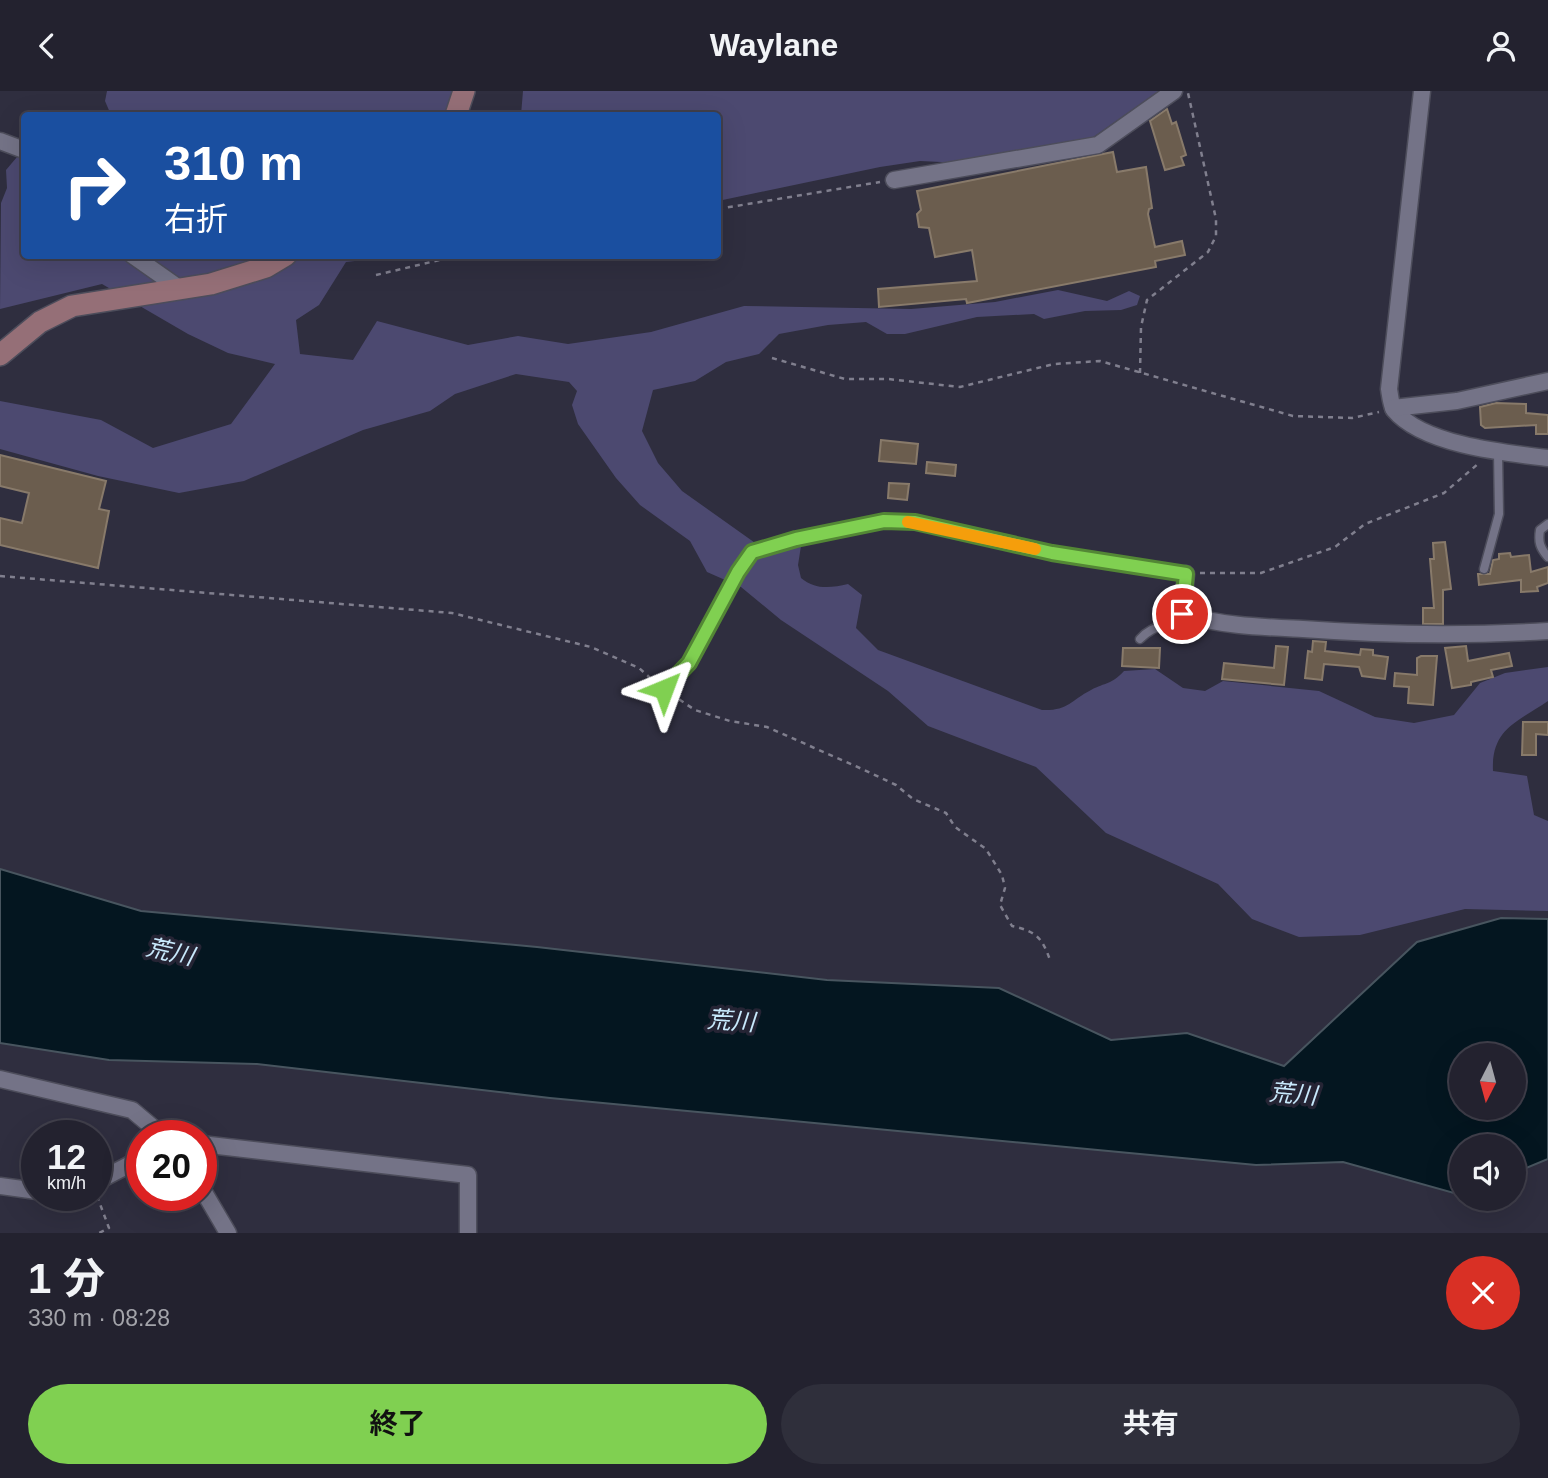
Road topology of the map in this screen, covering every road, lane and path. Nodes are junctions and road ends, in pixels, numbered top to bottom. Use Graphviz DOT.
graph roads {
  1 [pos="464,91"];
  2 [pos="1174,91"];
  3 [pos="1188,91"];
  4 [pos="1422,91"];
  5 [pos="457,112"];
  6 [pos="0,141"];
  7 [pos="21,149"];
  8 [pos="894,180"];
  9 [pos="721,209"];
  10 [pos="138,259"];
  11 [pos="279,259"];
  12 [pos="444,259"];
  13 [pos="376,275"];
  14 [pos="179,288"];
  15 [pos="0,355"];
  16 [pos="772,358"];
  17 [pos="1140,373"];
  18 [pos="1548,381"];
  19 [pos="1393,408"];
  20 [pos="1495,451"];
  21 [pos="1548,458"];
  22 [pos="1548,524"];
  23 [pos="1548,557"];
  24 [pos="1484,569"];
  25 [pos="1186,574"];
  26 [pos="0,576"];
  27 [pos="1182,614"];
  28 [pos="1548,631"];
  29 [pos="1140,639"];
  30 [pos="664,689"];
  31 [pos="1050,960"];
  32 [pos="0,1079"];
  33 [pos="144,1120"];
  34 [pos="217,1146"];
  35 [pos="0,1186"];
  36 [pos="21,1189"];
  37 [pos="103,1211"];
  38 [pos="215,1211"];
  39 [pos="99,1233"];
  40 [pos="228,1233"];
  41 [pos="468,1233"];
  1 -- 5 [label="street"];
  2 -- 8 [label="street"];
  3 -- 17 [label="path"];
  4 -- 19 [label="street"];
  6 -- 7 [label="street"];
  8 -- 9 [label="path"];
  10 -- 14 [label="street"];
  11 -- 14 [label="street"];
  12 -- 13 [label="path"];
  14 -- 15 [label="street"];
  16 -- 17 [label="path"];
  17 -- 19 [label="path"];
  18 -- 19 [label="street"];
  19 -- 20 [label="street"];
  20 -- 21 [label="street"];
  20 -- 24 [label="lane"];
  20 -- 25 [label="path"];
  22 -- 23 [label="lane"];
  25 -- 27 [label="street"];
  25 -- 30 [label="lane"];
  26 -- 30 [label="path"];
  27 -- 28 [label="street"];
  27 -- 29 [label="lane"];
  30 -- 31 [label="path"];
  32 -- 33 [label="street"];
  34 -- 41 [label="street"];
  35 -- 36 [label="street"];
  37 -- 39 [label="path"];
  38 -- 40 [label="street"];
}
